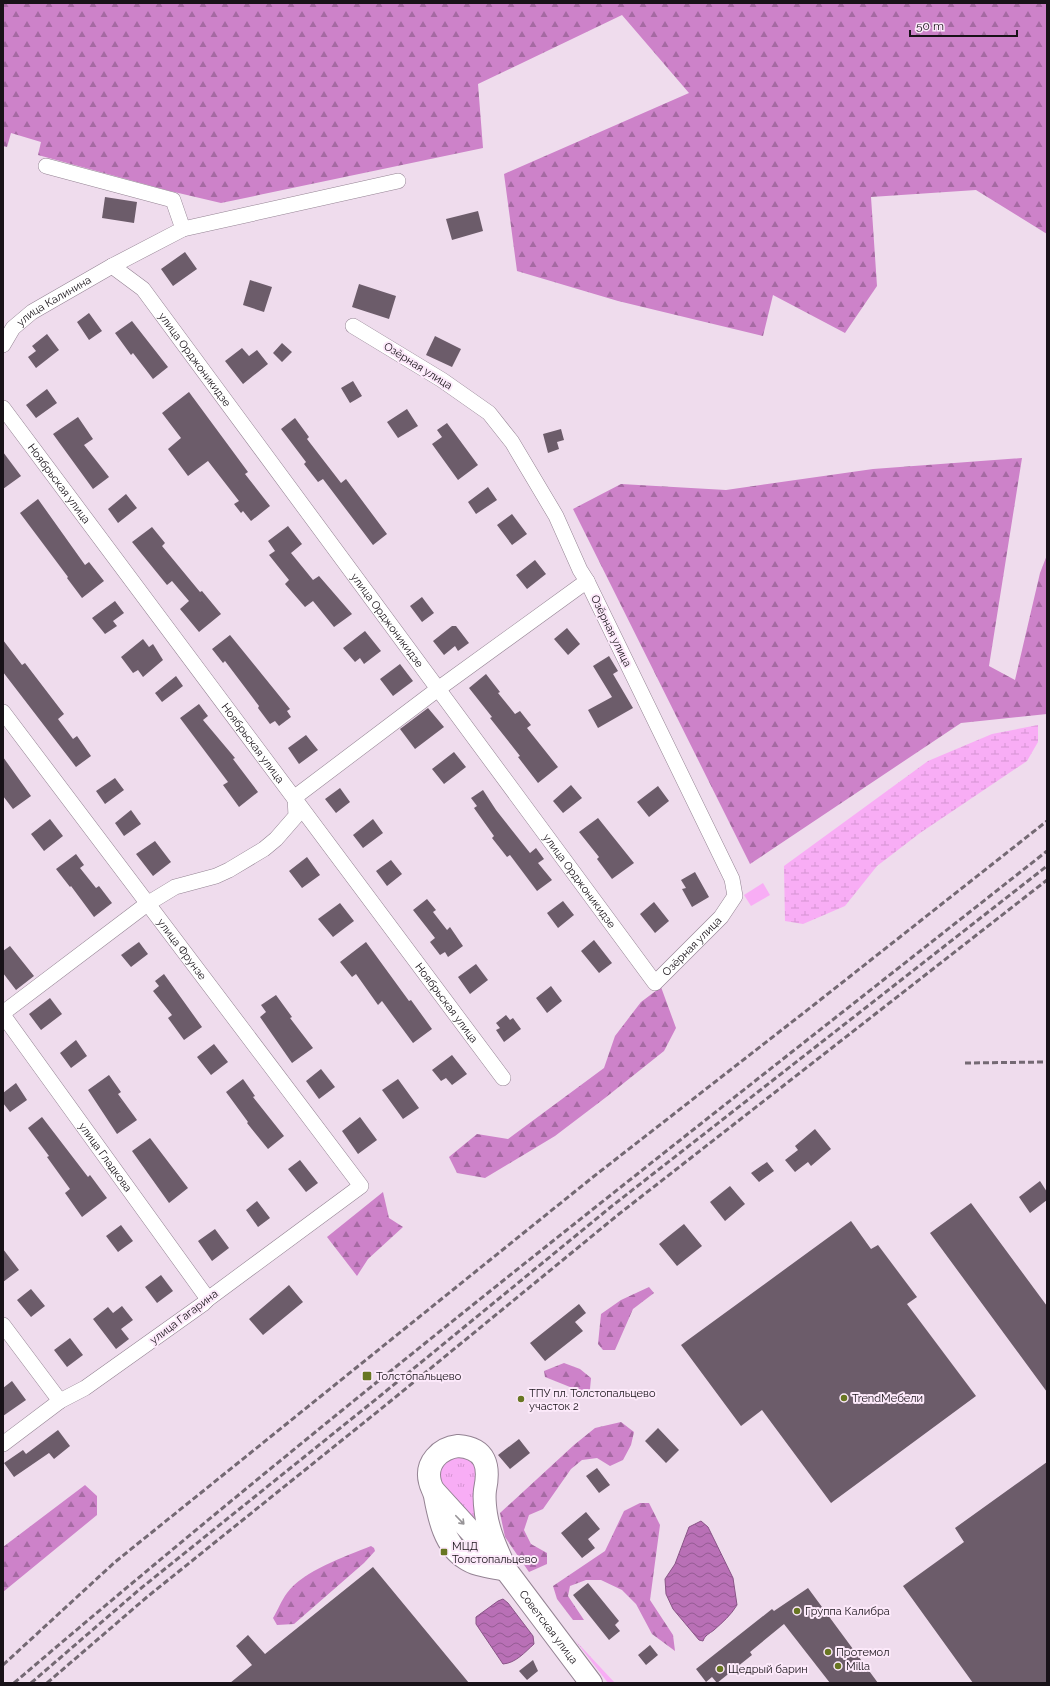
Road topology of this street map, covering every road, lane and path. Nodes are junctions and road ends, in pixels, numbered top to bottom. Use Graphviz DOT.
graph roads {
  1 [pos="46,166"];
  2 [pos="398,181"];
  3 [pos="183,229"];
  4 [pos="112,266"];
  5 [pos="353,326"];
  6 [pos="3,345"];
  7 [pos="3,408"];
  8 [pos="587,581"];
  9 [pos="438,689"];
  10 [pos="3,712"];
  11 [pos="295,797"];
  12 [pos="147,904"];
  13 [pos="655,983"];
  14 [pos="3,1014"];
  15 [pos="503,1078"];
  16 [pos="361,1186"];
  17 [pos="208,1299"];
  18 [pos="3,1325"];
  19 [pos="60,1401"];
  20 [pos="3,1444"];
  21 [pos="506,1570"];
  22 [pos="591,1683"];
  1 -- 3 [label="street"];
  2 -- 3 [label="street, улица Калинина"];
  3 -- 4 [label="street, улица Калинина"];
  4 -- 6 [label="street, улица Калинина"];
  4 -- 9 [label="street, улица Орджоникидзе"];
  5 -- 8 [label="street, Озёрная улица"];
  7 -- 11 [label="street, Ноябрьская улица"];
  8 -- 9 [label="street"];
  8 -- 13 [label="street, Озёрная улица"];
  9 -- 11 [label="street"];
  9 -- 13 [label="street, улица Орджоникидзе"];
  10 -- 12 [label="street, улица Фрунзе"];
  11 -- 12 [label="street"];
  11 -- 15 [label="street, Ноябрьская улица"];
  12 -- 14 [label="street"];
  12 -- 16 [label="street, улица Фрунзе"];
  14 -- 17 [label="street, улица Гладкова"];
  16 -- 17 [label="street, улица Гагарина"];
  17 -- 19 [label="street, улица Гагарина"];
  18 -- 19 [label="street"];
  19 -- 20 [label="street, улица Гагарина"];
  21 -- 21 [label="street, one-way"];
  21 -- 22 [label="street, Советская улица"];
}
